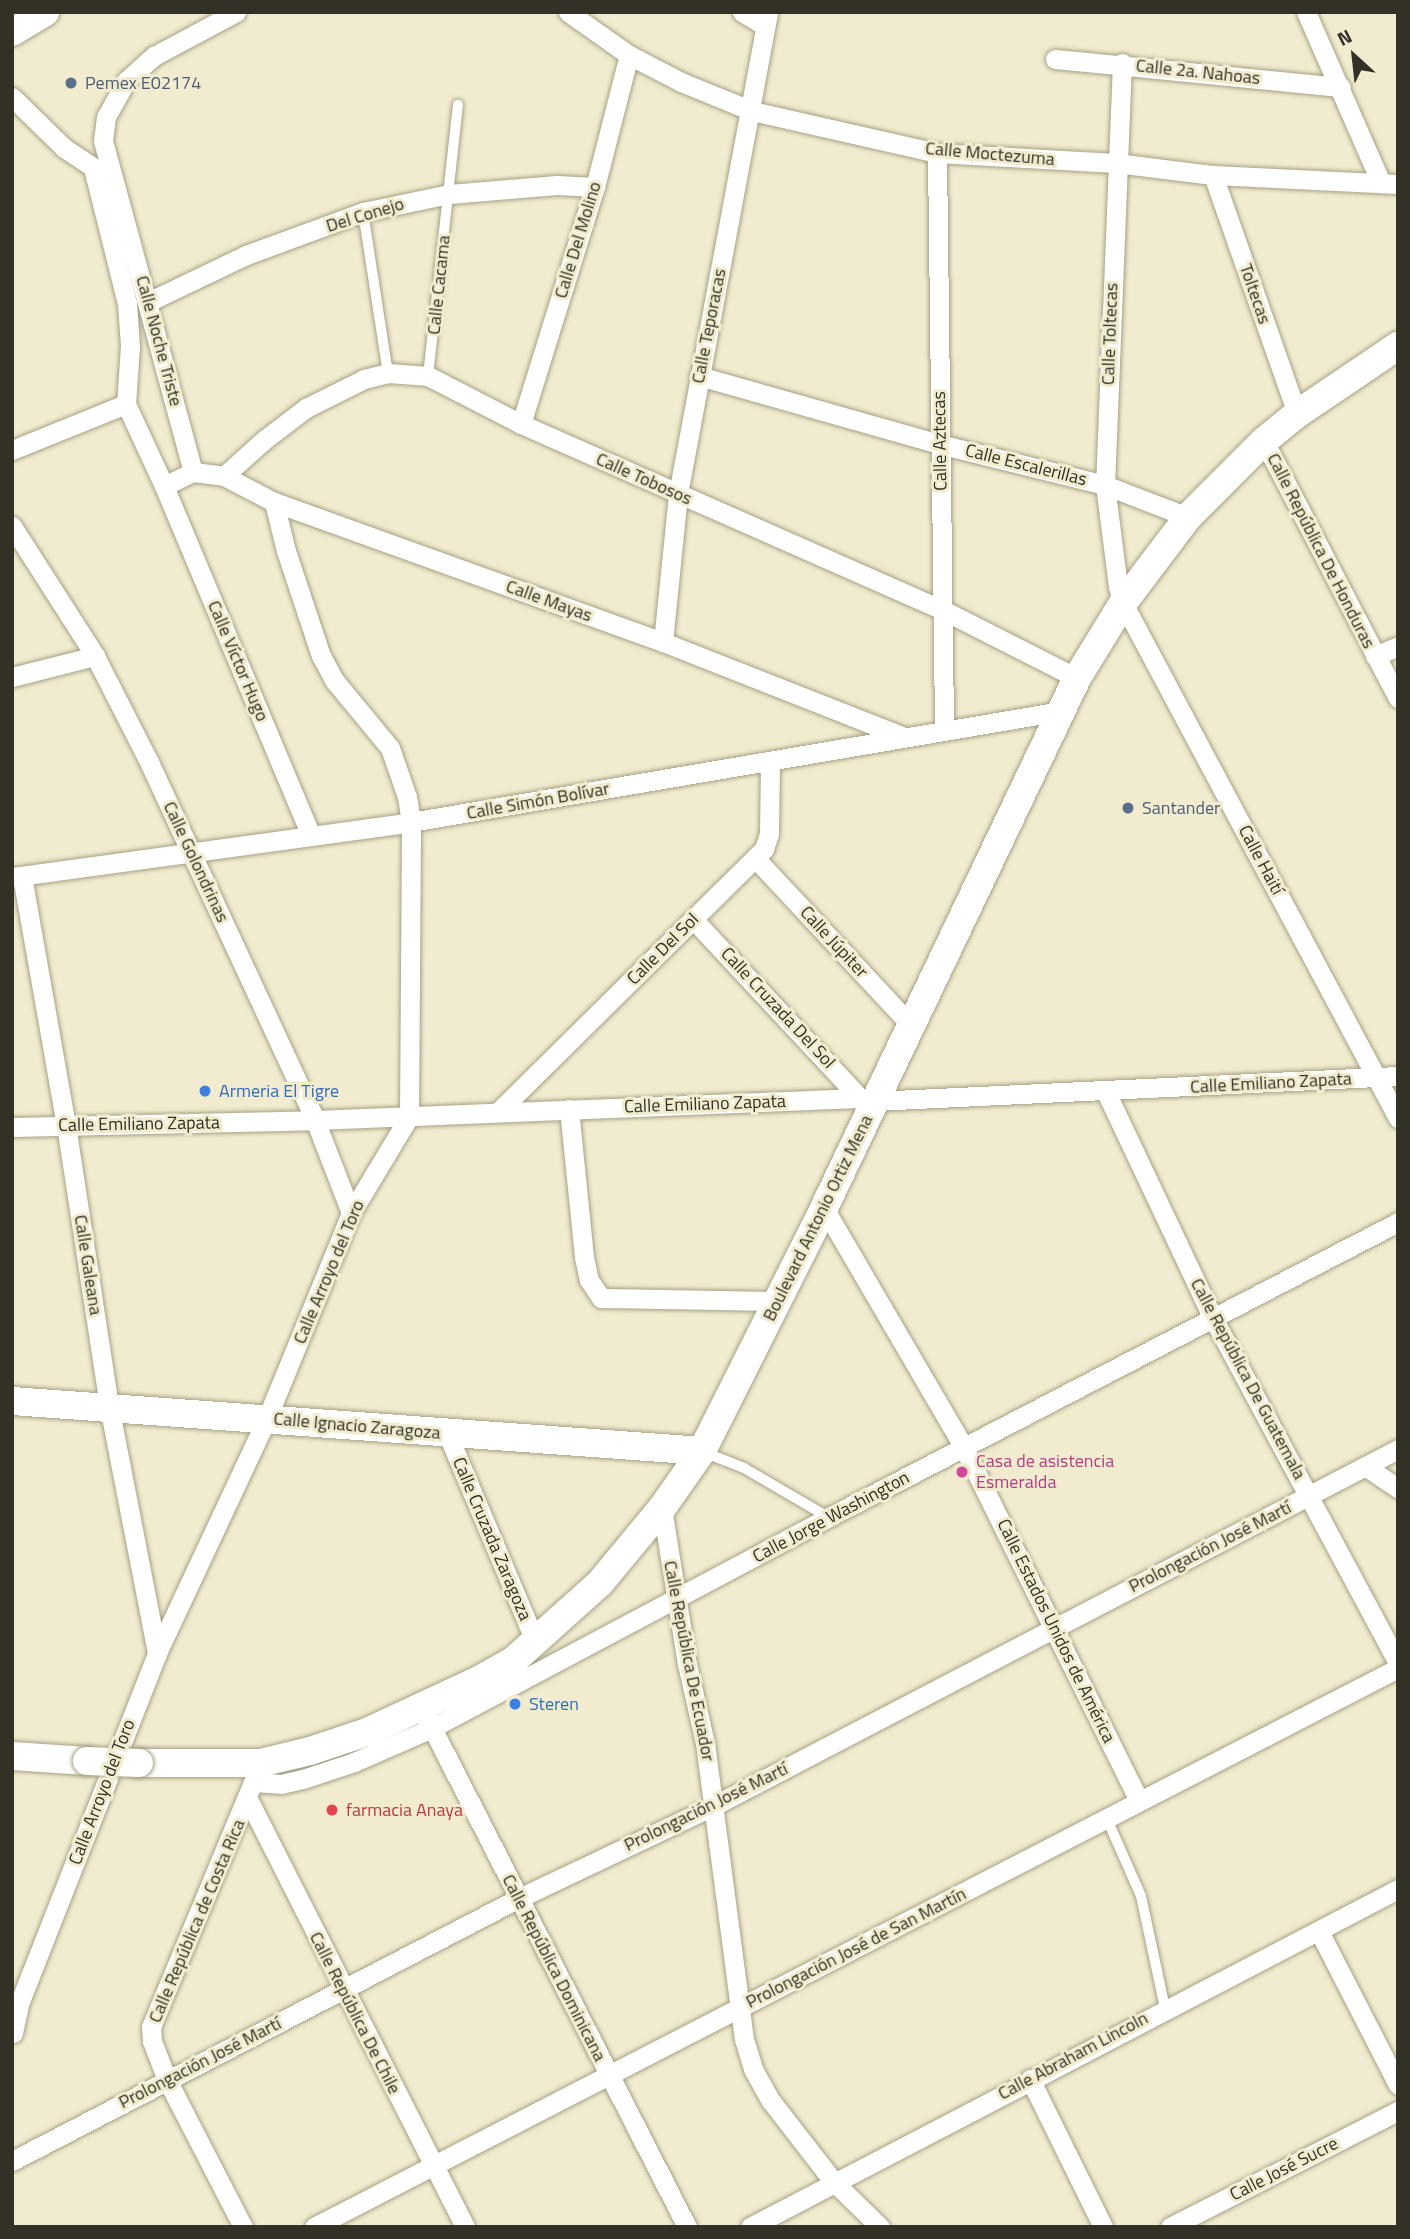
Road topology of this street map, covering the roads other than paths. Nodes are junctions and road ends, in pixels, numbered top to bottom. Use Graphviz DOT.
graph roads {
  1 [pos="45,12"];
  2 [pos="236,12"];
  3 [pos="568,12"];
  4 [pos="743,12"];
  5 [pos="1306,12"];
  6 [pos="767,19"];
  7 [pos="12,33"];
  8 [pos="629,55"];
  9 [pos="1055,59"];
  10 [pos="1122,63"];
  11 [pos="1341,88"];
  12 [pos="12,97"];
  13 [pos="458,105"];
  14 [pos="752,111"];
  15 [pos="937,153"];
  16 [pos="1116,163"];
  17 [pos="93,168"];
  18 [pos="1213,175"];
  19 [pos="115,180"];
  20 [pos="1389,183"];
  21 [pos="595,187"];
  22 [pos="449,194"];
  23 [pos="363,212"];
  24 [pos="148,302"];
  25 [pos="1398,346"];
  26 [pos="388,373"];
  27 [pos="428,376"];
  28 [pos="699,376"];
  29 [pos="126,404"];
  30 [pos="1297,414"];
  31 [pos="521,424"];
  32 [pos="1264,441"];
  33 [pos="940,444"];
  34 [pos="12,450"];
  35 [pos="193,472"];
  36 [pos="224,477"];
  37 [pos="1105,485"];
  38 [pos="164,486"];
  39 [pos="678,495"];
  40 [pos="274,502"];
  41 [pos="1188,517"];
  42 [pos="12,526"];
  43 [pos="1123,603"];
  44 [pos="943,610"];
  45 [pos="663,642"];
  46 [pos="1398,646"];
  47 [pos="95,656"];
  48 [pos="1375,656"];
  49 [pos="12,677"];
  50 [pos="1077,678"];
  51 [pos="1398,698"];
  52 [pos="1061,711"];
  53 [pos="944,730"];
  54 [pos="903,736"];
  55 [pos="770,761"];
  56 [pos="411,822"];
  57 [pos="311,835"];
  58 [pos="192,852"];
  59 [pos="756,859"];
  60 [pos="17,877"];
  61 [pos="693,919"];
  62 [pos="911,1025"];
  63 [pos="1398,1076"];
  64 [pos="1377,1077"];
  65 [pos="1106,1092"];
  66 [pos="867,1100"];
  67 [pos="569,1108"];
  68 [pos="499,1111"];
  69 [pos="409,1117"];
  70 [pos="1398,1118"];
  71 [pos="315,1121"];
  72 [pos="66,1125"];
  73 [pos="12,1127"];
  74 [pos="824,1208"];
  75 [pos="351,1213"];
  76 [pos="1398,1222"];
  77 [pos="779,1301"];
  78 [pos="1213,1318"];
  79 [pos="12,1401"];
  80 [pos="109,1406"];
  81 [pos="267,1418"];
  82 [pos="448,1435"];
  83 [pos="964,1448"];
  84 [pos="1398,1449"];
  85 [pos="702,1451"];
  86 [pos="1365,1466"];
  87 [pos="1398,1488"];
  88 [pos="1310,1496"];
  89 [pos="662,1508"];
  90 [pos="829,1517"];
  91 [pos="676,1601"];
  92 [pos="1055,1626"];
  93 [pos="536,1643"];
  94 [pos="157,1653"];
  95 [pos="1398,1665"];
  96 [pos="427,1718"];
  97 [pos="12,1756"];
  98 [pos="254,1781"];
  99 [pos="1139,1801"];
  100 [pos="715,1805"];
  101 [pos="1107,1819"];
  102 [pos="1398,1889"];
  103 [pos="517,1899"];
  104 [pos="1319,1931"];
  105 [pos="343,1990"];
  106 [pos="740,2008"];
  107 [pos="1164,2008"];
  108 [pos="13,2033"];
  109 [pos="610,2075"];
  110 [pos="1030,2079"];
  111 [pos="167,2080"];
  112 [pos="1398,2085"];
  113 [pos="1398,2111"];
  114 [pos="12,2161"];
  115 [pos="432,2164"];
  116 [pos="834,2181"];
  117 [pos="243,2227"];
  118 [pos="314,2227"];
  119 [pos="465,2227"];
  120 [pos="687,2227"];
  121 [pos="750,2227"];
  122 [pos="880,2227"];
  123 [pos="1102,2227"];
  124 [pos="1170,2227"];
  1 -- 7 [label="main road"];
  2 -- 19 [label="street, Calle Noche Triste"];
  3 -- 8 [label="street, Calle Moctezuma"];
  4 -- 6 [label="street"];
  5 -- 11 [label="street"];
  6 -- 14 [label="street, Calle Teporacas"];
  8 -- 14 [label="street, Calle Moctezuma"];
  8 -- 21 [label="street, Calle Del Molino"];
  9 -- 10 [label="street, Calle 2a. Nahoas"];
  10 -- 11 [label="street, Calle 2a. Nahoas"];
  10 -- 16 [label="street, Calle Toltecas"];
  11 -- 20 [label="street"];
  12 -- 17 [label="street"];
  13 -- 22 [label="lane, Calle Cacama"];
  14 -- 15 [label="street, Calle Moctezuma"];
  14 -- 28 [label="street, Calle Teporacas"];
  15 -- 16 [label="street, Calle Moctezuma"];
  15 -- 33 [label="street, Calle Aztecas"];
  16 -- 18 [label="street, Calle Moctezuma"];
  16 -- 37 [label="street, Calle Toltecas"];
  17 -- 19 [label="street"];
  17 -- 29 [label="street"];
  18 -- 20 [label="street, Calle Moctezuma"];
  18 -- 30 [label="street, Toltecas"];
  19 -- 24 [label="street, Calle Noche Triste"];
  21 -- 22 [label="street, Del Conejo"];
  21 -- 31 [label="street, Calle Del Molino"];
  22 -- 23 [label="street, Del Conejo"];
  22 -- 27 [label="lane, Calle Cacama"];
  23 -- 24 [label="street, Del Conejo"];
  23 -- 26 [label="lane"];
  24 -- 35 [label="street, Calle Noche Triste"];
  25 -- 30 [label="main road, Boulevard Antonio Ortiz Mena"];
  26 -- 27 [label="street, Calle Tobosos"];
  26 -- 36 [label="street, Calle Tobosos"];
  27 -- 31 [label="street, Calle Tobosos"];
  28 -- 33 [label="street, Calle Escalerillas"];
  28 -- 39 [label="street, Calle Teporacas"];
  29 -- 34 [label="street"];
  29 -- 38 [label="street, Calle Víctor Hugo"];
  30 -- 32 [label="main road, Boulevard Antonio Ortiz Mena"];
  31 -- 39 [label="street, Calle Tobosos"];
  32 -- 41 [label="main road, Boulevard Antonio Ortiz Mena"];
  32 -- 48 [label="street, Calle República De Honduras"];
  33 -- 37 [label="street, Calle Escalerillas"];
  33 -- 44 [label="street, Calle Aztecas"];
  35 -- 36 [label="street, Calle Mayas"];
  35 -- 38 [label="street"];
  36 -- 40 [label="street, Calle Mayas"];
  37 -- 41 [label="street, Calle Escalerillas"];
  37 -- 43 [label="street, Calle Toltecas"];
  38 -- 57 [label="street, Calle Víctor Hugo"];
  39 -- 44 [label="street, Calle Tobosos"];
  39 -- 45 [label="street, Calle Teporacas"];
  40 -- 45 [label="street, Calle Mayas"];
  40 -- 56 [label="street"];
  41 -- 43 [label="main road, Boulevard Antonio Ortiz Mena"];
  42 -- 47 [label="street, Calle Golondrinas"];
  43 -- 50 [label="main road, Boulevard Antonio Ortiz Mena"];
  43 -- 64 [label="street, Calle Haití"];
  44 -- 50 [label="street, Calle Tobosos"];
  44 -- 53 [label="street, Calle Aztecas"];
  45 -- 54 [label="street, Calle Mayas"];
  46 -- 48 [label="street"];
  47 -- 49 [label="street"];
  47 -- 58 [label="street, Calle Golondrinas"];
  48 -- 51 [label="street, Calle República De Honduras"];
  50 -- 52 [label="main road, Boulevard Antonio Ortiz Mena"];
  52 -- 53 [label="street, Calle Simón Bolívar"];
  52 -- 62 [label="main road, Boulevard Antonio Ortiz Mena"];
  53 -- 54 [label="street, Calle Simón Bolívar"];
  54 -- 55 [label="street, Calle Simón Bolívar"];
  55 -- 56 [label="street, Calle Simón Bolívar"];
  55 -- 59 [label="street, Calle Del Sol"];
  56 -- 57 [label="street, Calle Simón Bolívar"];
  56 -- 69 [label="street"];
  57 -- 58 [label="street, Calle Simón Bolívar"];
  58 -- 60 [label="street, Calle Simón Bolívar"];
  58 -- 71 [label="street, Calle Golondrinas"];
  59 -- 61 [label="street, Calle Del Sol"];
  59 -- 62 [label="street, Calle Júpiter"];
  60 -- 72 [label="street, Calle Galeana"];
  61 -- 66 [label="street, Calle Cruzada Del Sol"];
  61 -- 68 [label="street, Calle Del Sol"];
  62 -- 66 [label="main road, Boulevard Antonio Ortiz Mena"];
  63 -- 64 [label="street, Calle Emiliano Zapata"];
  64 -- 65 [label="street, Calle Emiliano Zapata"];
  64 -- 70 [label="street, Calle Haití"];
  65 -- 66 [label="street, Calle Emiliano Zapata"];
  65 -- 78 [label="street, Calle República De Guatemala"];
  66 -- 67 [label="street, Calle Emiliano Zapata"];
  66 -- 74 [label="main road, Boulevard Antonio Ortiz Mena"];
  67 -- 68 [label="street, Calle Emiliano Zapata"];
  67 -- 77 [label="street"];
  68 -- 69 [label="street, Calle Emiliano Zapata"];
  69 -- 71 [label="street, Calle Emiliano Zapata"];
  69 -- 75 [label="street, Calle Arroyo del Toro"];
  71 -- 72 [label="street, Calle Emiliano Zapata"];
  71 -- 75 [label="street, Calle Golondrinas"];
  72 -- 73 [label="street, Calle Emiliano Zapata"];
  72 -- 80 [label="street, Calle Galeana"];
  74 -- 77 [label="main road, Boulevard Antonio Ortiz Mena"];
  74 -- 83 [label="street, Calle Estados Unidos de América"];
  75 -- 81 [label="street, Calle Arroyo del Toro"];
  76 -- 78 [label="street, Calle Jorge Washington"];
  77 -- 85 [label="main road, Boulevard Antonio Ortiz Mena"];
  78 -- 83 [label="street, Calle Jorge Washington"];
  78 -- 88 [label="street, Calle República De Guatemala"];
  79 -- 80 [label="main road, Calle Ignacio Zaragoza"];
  80 -- 81 [label="main road, Calle Ignacio Zaragoza"];
  80 -- 94 [label="street, Calle Galeana"];
  81 -- 82 [label="main road, Calle Ignacio Zaragoza"];
  81 -- 94 [label="street, Calle Arroyo del Toro"];
  82 -- 85 [label="main road, Calle Ignacio Zaragoza"];
  82 -- 93 [label="street, Calle Cruzada Zaragoza"];
  83 -- 90 [label="street, Calle Jorge Washington"];
  83 -- 92 [label="street, Calle Estados Unidos de América"];
  84 -- 86 [label="street, Prolongación José Martí"];
  85 -- 89 [label="main road, Boulevard Antonio Ortiz Mena"];
  85 -- 90 [label="lane"];
  86 -- 87 [label="street"];
  86 -- 88 [label="street, Prolongación José Martí"];
  88 -- 92 [label="street, Prolongación José Martí"];
  88 -- 95 [label="street, Calle República De Guatemala"];
  89 -- 91 [label="street, Calle República De Ecuador"];
  89 -- 93 [label="main road, Boulevard Antonio Ortiz Mena"];
  90 -- 91 [label="street, Calle Jorge Washington"];
  91 -- 96 [label="street, Calle Jorge Washington"];
  91 -- 100 [label="street, Calle República De Ecuador"];
  92 -- 99 [label="street, Calle Estados Unidos de América"];
  92 -- 100 [label="street, Prolongación José Martí"];
  93 -- 96 [label="main road, Boulevard Antonio Ortiz Mena"];
  94 -- 108 [label="street, Calle Arroyo del Toro"];
  95 -- 99 [label="street, Prolongación José de San Martín"];
  96 -- 98 [label="main road, Boulevard Antonio Ortiz Mena"];
  96 -- 103 [label="street, Calle República Dominicana"];
  97 -- 98 [label="main road, Boulevard Antonio Ortiz Mena, bridge"];
  98 -- 105 [label="street, Calle República De Chile"];
  98 -- 111 [label="street, Calle República de Costa Rica"];
  99 -- 101 [label="street, Prolongación José de San Martín"];
  100 -- 103 [label="street, Prolongación José Martí"];
  100 -- 106 [label="street, Calle República De Ecuador"];
  101 -- 106 [label="street, Prolongación José de San Martín"];
  101 -- 107 [label="lane"];
  102 -- 104 [label="street, Calle Abraham Lincoln"];
  103 -- 105 [label="street, Prolongación José Martí"];
  103 -- 109 [label="street, Calle República Dominicana"];
  104 -- 107 [label="street, Calle Abraham Lincoln"];
  104 -- 112 [label="street"];
  105 -- 111 [label="street, Prolongación José Martí"];
  105 -- 115 [label="street, Calle República De Chile"];
  106 -- 109 [label="street, Prolongación José de San Martín"];
  106 -- 116 [label="street, Calle República De Ecuador"];
  107 -- 110 [label="street, Calle Abraham Lincoln"];
  109 -- 115 [label="street, Prolongación José de San Martín"];
  109 -- 120 [label="street, Calle República Dominicana"];
  110 -- 116 [label="street, Calle Abraham Lincoln"];
  110 -- 123 [label="street"];
  111 -- 114 [label="street, Prolongación José Martí"];
  111 -- 117 [label="street, Calle República de Costa Rica"];
  113 -- 124 [label="street, Calle José Sucre"];
  115 -- 118 [label="street, Prolongación José de San Martín"];
  115 -- 119 [label="street, Calle República De Chile"];
  116 -- 121 [label="street, Calle Abraham Lincoln"];
  116 -- 122 [label="street, Calle República De Ecuador"];
}
